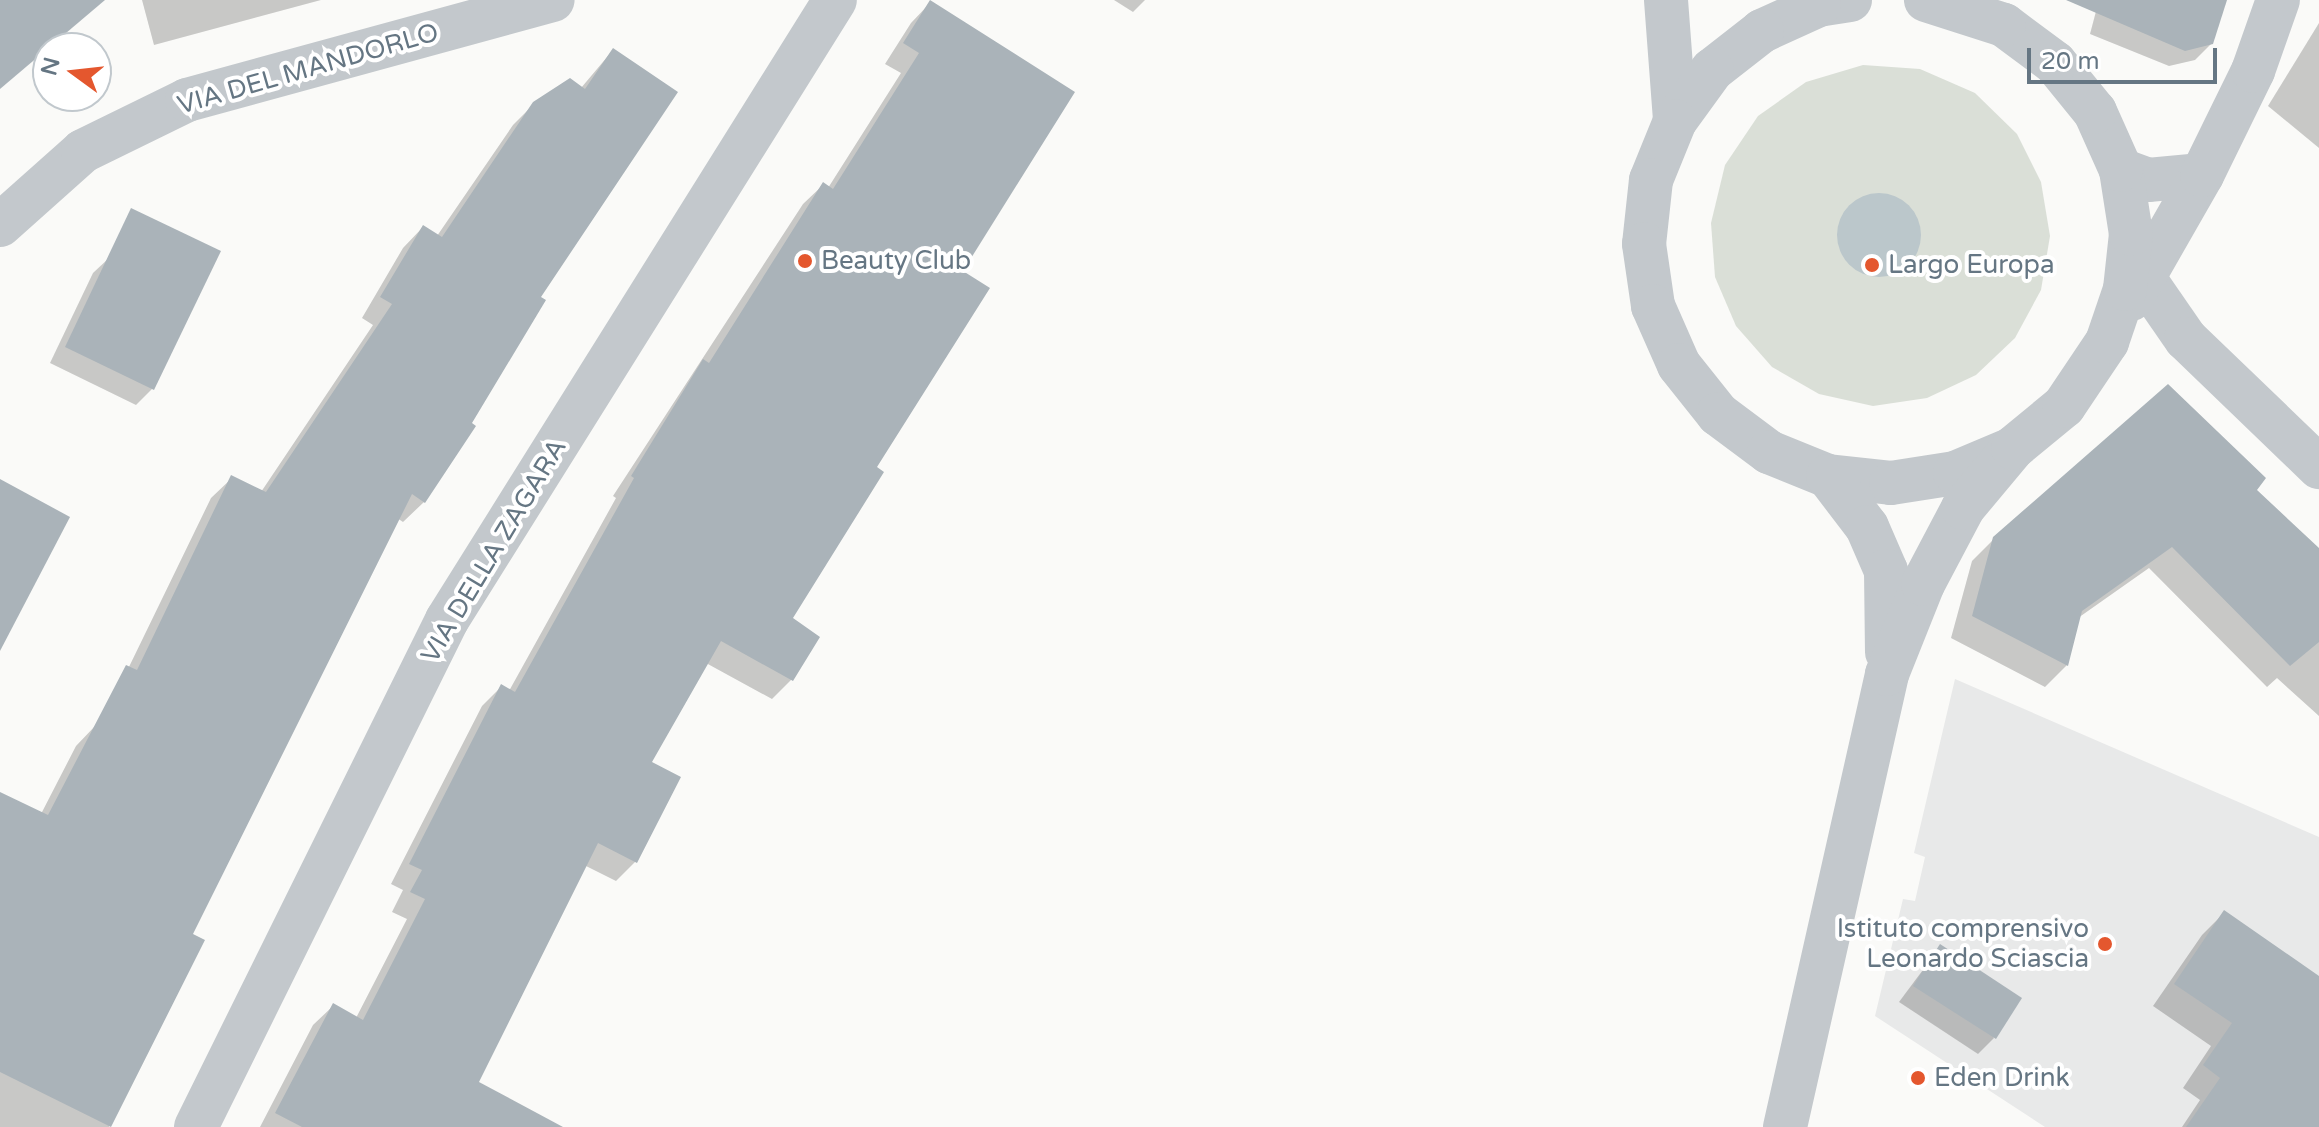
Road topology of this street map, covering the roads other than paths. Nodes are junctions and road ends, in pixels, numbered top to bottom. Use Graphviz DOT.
graph roads {
  1 [pos="553,0"];
  2 [pos="835,0"];
  3 [pos="1666,0"];
  4 [pos="1850,0"];
  5 [pos="1926,0"];
  6 [pos="2278,0"];
  7 [pos="1675,121"];
  8 [pos="2121,170"];
  9 [pos="2202,175"];
  10 [pos="0,225"];
  11 [pos="2131,234"];
  12 [pos="2143,277"];
  13 [pos="2107,342"];
  14 [pos="2013,448"];
  15 [pos="2319,467"];
  16 [pos="1828,476"];
  17 [pos="1887,674"];
  18 [pos="196,1127"];
  19 [pos="1785,1127"];
  1 -- 10 [label="street, VIA DEL MANDORLO"];
  2 -- 18 [label="street, VIA DELLA ZAGARA"];
  3 -- 7 [label="street"];
  4 -- 7 [label="street"];
  5 -- 8 [label="street"];
  6 -- 9 [label="street"];
  7 -- 16 [label="street"];
  8 -- 9 [label="street"];
  8 -- 11 [label="street"];
  9 -- 12 [label="street"];
  11 -- 12 [label="street"];
  11 -- 13 [label="street"];
  12 -- 13 [label="street"];
  12 -- 15 [label="street"];
  13 -- 14 [label="street"];
  14 -- 16 [label="street"];
  14 -- 17 [label="street"];
  16 -- 17 [label="street"];
  17 -- 19 [label="street"];
}
